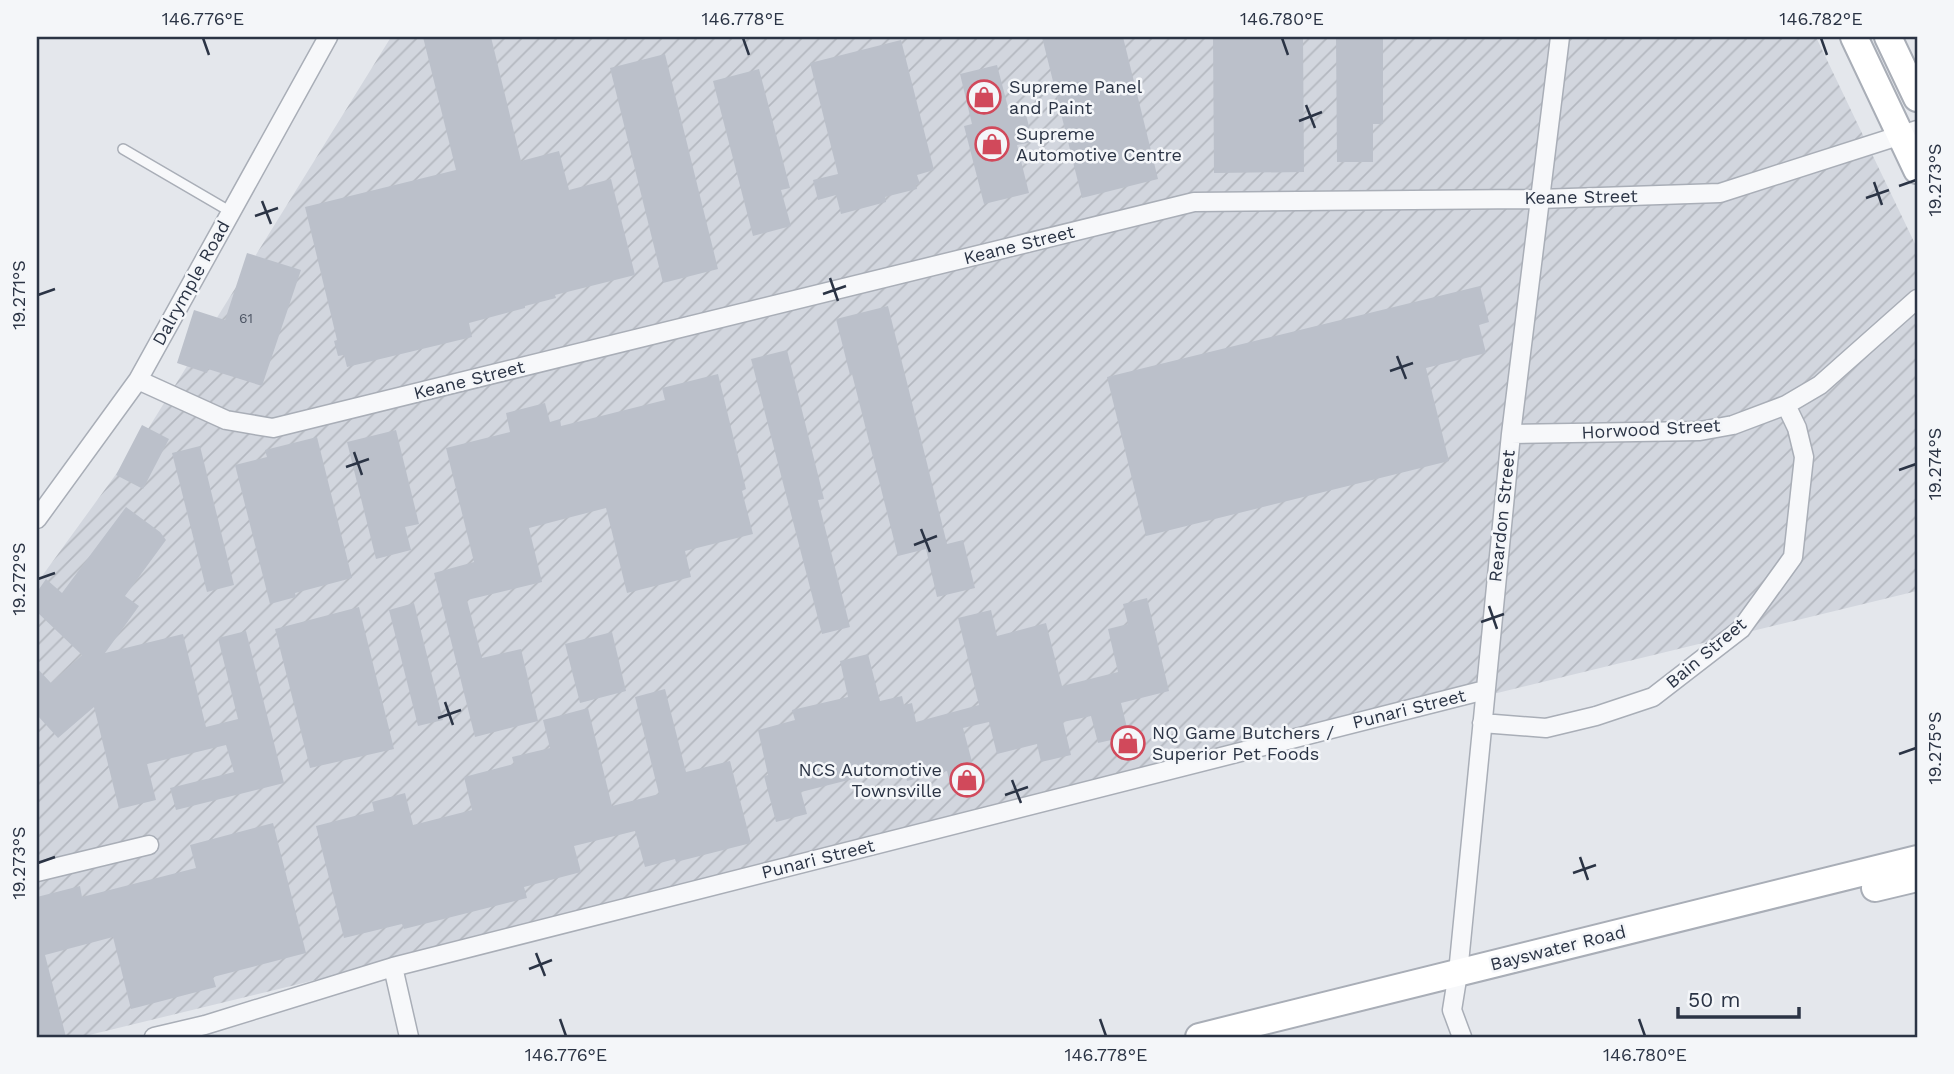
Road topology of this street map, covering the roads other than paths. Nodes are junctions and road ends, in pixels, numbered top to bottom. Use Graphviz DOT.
graph roads {
  1 [pos="328,37"];
  2 [pos="1560,37"];
  3 [pos="1854,37"];
  4 [pos="1888,37"];
  5 [pos="1917,98"];
  6 [pos="1909,134"];
  7 [pos="123,149"];
  8 [pos="1917,170"];
  9 [pos="1539,199"];
  10 [pos="231,212"];
  11 [pos="1917,299"];
  12 [pos="138,380"];
  13 [pos="1786,405"];
  14 [pos="1511,434"];
  15 [pos="37,519"];
  16 [pos="1485,690"];
  17 [pos="1482,723"];
  18 [pos="149,845"];
  19 [pos="1917,859"];
  20 [pos="37,872"];
  21 [pos="1917,878"];
  22 [pos="393,967"];
  23 [pos="1456,981"];
  24 [pos="154,1037"];
  25 [pos="409,1037"];
  26 [pos="1199,1037"];
  27 [pos="1262,1037"];
  28 [pos="1462,1037"];
  1 -- 10 [label="street, Dalrymple Road"];
  2 -- 9 [label="street, Reardon Street"];
  3 -- 6 [label="main road"];
  4 -- 5 [label="main road"];
  6 -- 8 [label="main road"];
  6 -- 9 [label="street, Keane Street"];
  7 -- 10 [label="lane"];
  9 -- 12 [label="street, Keane Street"];
  9 -- 14 [label="street, Reardon Street"];
  10 -- 12 [label="street, Dalrymple Road"];
  11 -- 13 [label="street, Horwood Street"];
  12 -- 15 [label="street, Dalrymple Road"];
  13 -- 14 [label="street, Horwood Street"];
  13 -- 17 [label="street, Bain Street"];
  14 -- 16 [label="street, Reardon Street"];
  16 -- 17 [label="street, Reardon Street"];
  16 -- 22 [label="street, Punari Street"];
  17 -- 23 [label="street, Reardon Street"];
  18 -- 20 [label="street"];
  19 -- 23 [label="main road, Bayswater Road"];
  21 -- 23 [label="main road, Bayswater Road"];
  22 -- 24 [label="street, Punari Street"];
  22 -- 25 [label="street"];
  23 -- 26 [label="main road, Bayswater Road"];
  23 -- 27 [label="main road, Bayswater Road"];
  23 -- 28 [label="street, Reardon Street"];
}
